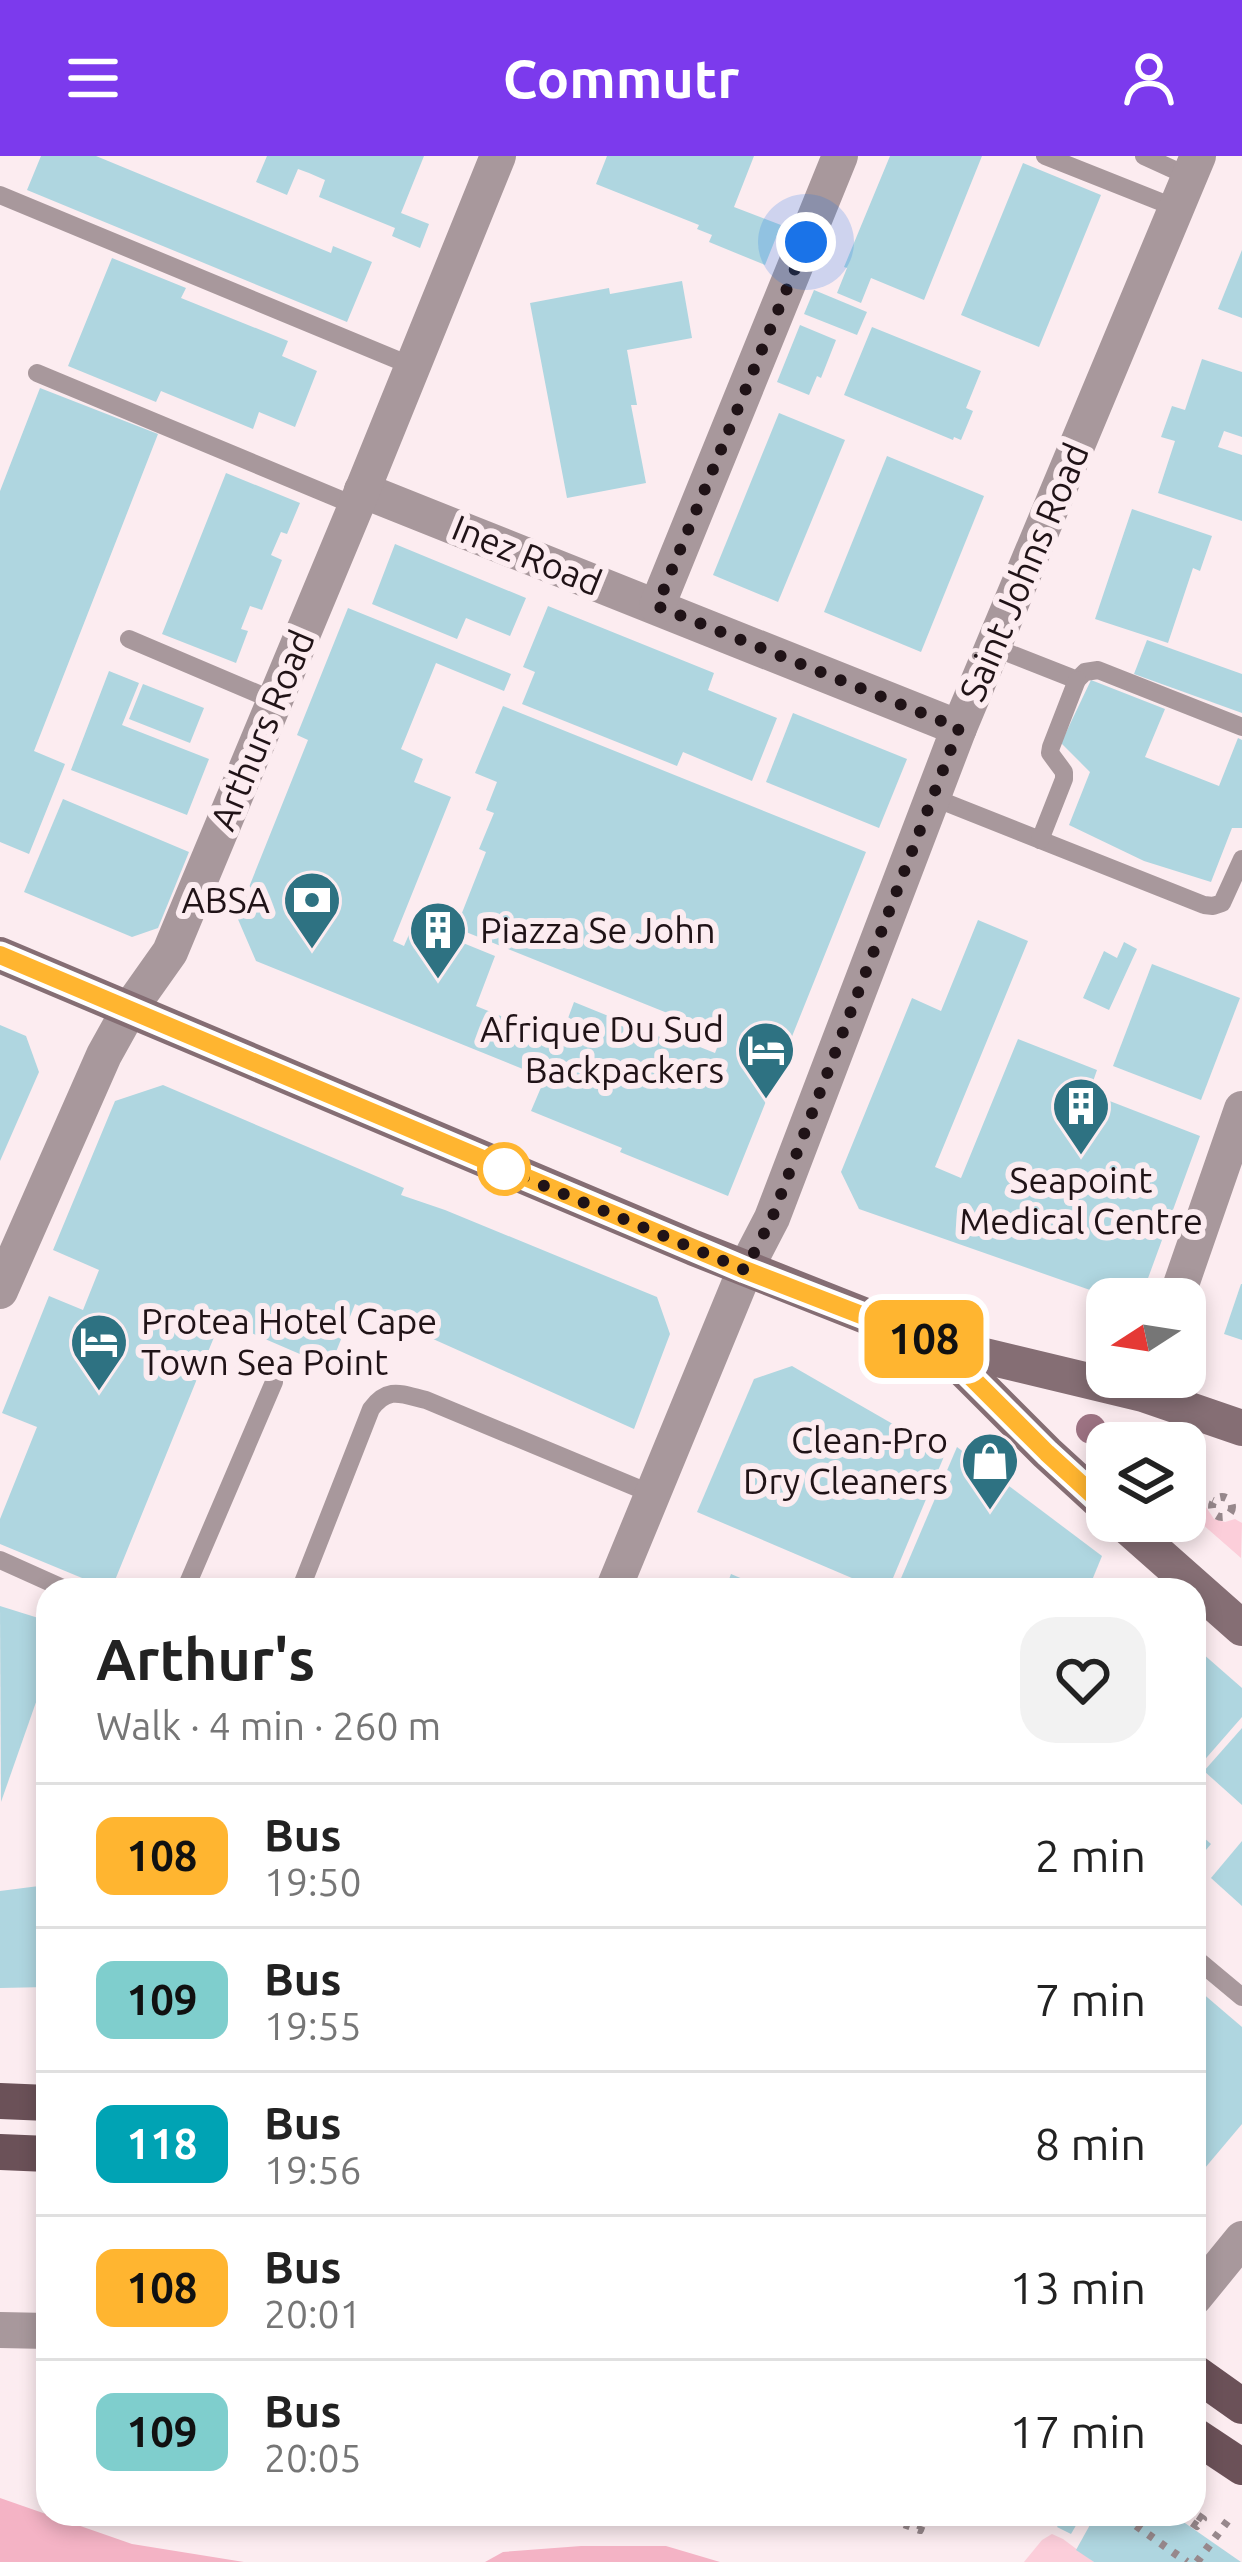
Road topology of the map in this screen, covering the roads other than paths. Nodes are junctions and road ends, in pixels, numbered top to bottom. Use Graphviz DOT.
graph roads {
  1 [pos="498,156"];
  2 [pos="840,156"];
  3 [pos="1045,156"];
  4 [pos="1144,156"];
  5 [pos="1188,180"];
  6 [pos="0,195"];
  7 [pos="412,366"];
  8 [pos="37,373"];
  9 [pos="359,498"];
  10 [pos="657,606"];
  11 [pos="129,639"];
  12 [pos="993,647"];
  13 [pos="1077,680"];
  14 [pos="275,701"];
  15 [pos="1242,727"];
  16 [pos="959,728"];
  17 [pos="932,797"];
  18 [pos="1040,840"];
  19 [pos="1242,859"];
  20 [pos="0,955"];
  21 [pos="129,1010"];
  22 [pos="1242,1109"];
  23 [pos="745,1270"];
  24 [pos="1183,1278"];
  25 [pos="0,1291"];
  26 [pos="939,1345"];
  27 [pos="1086,1374"];
  28 [pos="274,1382"];
  29 [pos="1173,1398"];
  30 [pos="1242,1428"];
  31 [pos="1086,1489"];
  32 [pos="652,1494"];
  33 [pos="1145,1542"];
  34 [pos="0,1560"];
  35 [pos="40,1578"];
  36 [pos="190,1578"];
  37 [pos="305,1578"];
  38 [pos="618,1578"];
  39 [pos="1185,1578"];
  40 [pos="1206,1596"];
  41 [pos="1242,1628"];
  42 [pos="1206,1967"];
  43 [pos="1242,1997"];
  44 [pos="0,2101"];
  45 [pos="36,2102"];
  46 [pos="0,2152"];
  47 [pos="36,2154"];
  48 [pos="1242,2239"];
  49 [pos="1206,2282"];
  50 [pos="0,2330"];
  51 [pos="36,2331"];
  52 [pos="1206,2380"];
  53 [pos="1242,2406"];
  54 [pos="1206,2442"];
  55 [pos="1242,2467"];
  1 -- 7 [label="street, Arthurs Road"];
  2 -- 10 [label="street"];
  3 -- 5 [label="lane"];
  4 -- 5 [label="lane"];
  5 -- 12 [label="street, Saint Johns Road"];
  6 -- 7 [label="lane"];
  7 -- 9 [label="street, Arthurs Road"];
  8 -- 9 [label="lane"];
  9 -- 10 [label="street, Inez Road"];
  9 -- 14 [label="street, Arthurs Road"];
  10 -- 16 [label="street, Inez Road"];
  11 -- 14 [label="lane"];
  12 -- 13 [label="lane"];
  12 -- 16 [label="street, Saint Johns Road"];
  13 -- 15 [label="lane"];
  13 -- 18 [label="lane"];
  14 -- 21 [label="street, Arthurs Road"];
  16 -- 17 [label="street, Saint Johns Road"];
  17 -- 18 [label="lane"];
  17 -- 23 [label="street, Saint Johns Road"];
  18 -- 19 [label="lane"];
  20 -- 21 [label="main road"];
  21 -- 23 [label="main road"];
  21 -- 25 [label="street, Arthurs Road"];
  22 -- 24 [label="street"];
  23 -- 26 [label="main road"];
  23 -- 32 [label="street, Saint Johns Road"];
  26 -- 27 [label="main road"];
  26 -- 31 [label="main road"];
  28 -- 36 [label="lane"];
  29 -- 30 [label="main road"];
  32 -- 37 [label="lane"];
  32 -- 38 [label="street, Saint Johns Road"];
  33 -- 39 [label="main road"];
  34 -- 35 [label="lane"];
  40 -- 41 [label="main road"];
  42 -- 43 [label="lane"];
  44 -- 45 [label="main road"];
  46 -- 47 [label="main road"];
  48 -- 49 [label="street"];
  50 -- 51 [label="street"];
  52 -- 53 [label="main road"];
  54 -- 55 [label="main road"];
}
